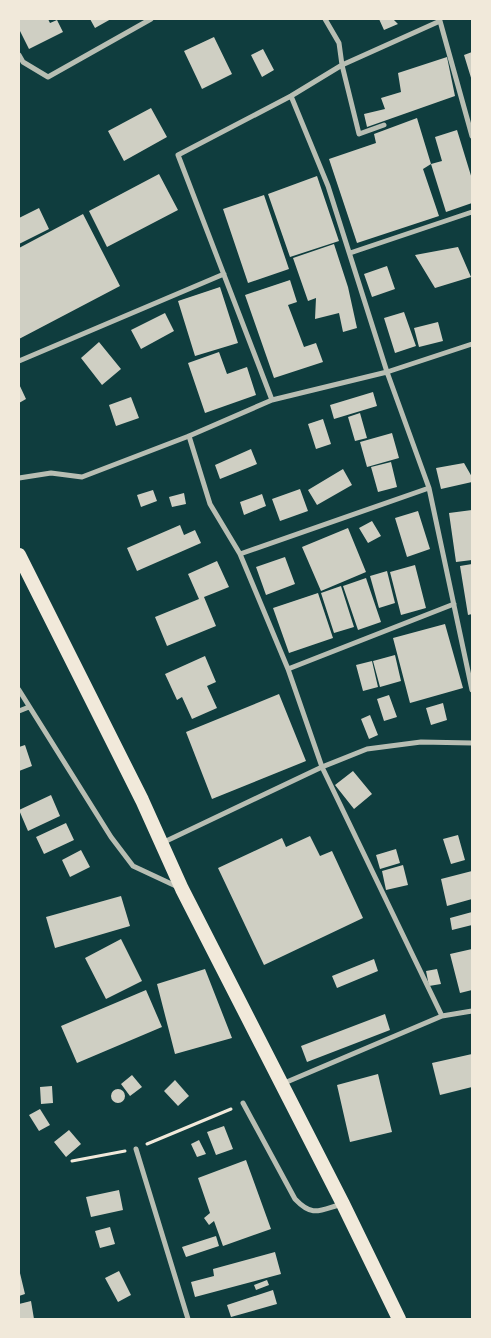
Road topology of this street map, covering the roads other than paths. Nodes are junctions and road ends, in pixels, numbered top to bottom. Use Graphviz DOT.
graph roads {
  1 [pos="151,19"];
  2 [pos="325,19"];
  3 [pos="19,55"];
  4 [pos="342,65"];
  5 [pos="291,96"];
  6 [pos="384,125"];
  7 [pos="472,136"];
  8 [pos="472,212"];
  9 [pos="350,253"];
  10 [pos="224,274"];
  11 [pos="472,344"];
  12 [pos="19,361"];
  13 [pos="387,372"];
  14 [pos="272,400"];
  15 [pos="189,436"];
  16 [pos="19,478"];
  17 [pos="429,488"];
  18 [pos="240,554"];
  19 [pos="19,555"];
  20 [pos="454,604"];
  21 [pos="288,669"];
  22 [pos="19,690"];
  23 [pos="472,690"];
  24 [pos="29,707"];
  25 [pos="19,711"];
  26 [pos="472,743"];
  27 [pos="322,767"];
  28 [pos="162,843"];
  29 [pos="182,889"];
  30 [pos="472,1011"];
  31 [pos="442,1016"];
  32 [pos="282,1084"];
  33 [pos="243,1103"];
  34 [pos="136,1149"];
  35 [pos="343,1204"];
  36 [pos="188,1319"];
  37 [pos="399,1319"];
  1 -- 3 [label="street"];
  2 -- 4 [label="street"];
  4 -- 5 [label="street"];
  4 -- 6 [label="street"];
  4 -- 7 [label="street"];
  5 -- 9 [label="street"];
  5 -- 10 [label="street"];
  8 -- 9 [label="street"];
  9 -- 13 [label="street"];
  10 -- 12 [label="street"];
  10 -- 14 [label="street"];
  11 -- 13 [label="street"];
  13 -- 14 [label="street"];
  13 -- 17 [label="street"];
  14 -- 15 [label="street"];
  15 -- 16 [label="street"];
  15 -- 18 [label="street"];
  17 -- 18 [label="street"];
  17 -- 20 [label="street"];
  18 -- 21 [label="street"];
  19 -- 28 [label="highway"];
  20 -- 21 [label="street"];
  20 -- 23 [label="street"];
  21 -- 27 [label="street"];
  22 -- 24 [label="street"];
  24 -- 25 [label="street"];
  24 -- 29 [label="street"];
  26 -- 27 [label="street"];
  27 -- 28 [label="street"];
  27 -- 31 [label="street"];
  28 -- 29 [label="highway"];
  29 -- 32 [label="highway"];
  30 -- 31 [label="street"];
  31 -- 32 [label="street"];
  32 -- 35 [label="highway"];
  33 -- 35 [label="street"];
  34 -- 36 [label="street"];
  35 -- 37 [label="highway"];
}
